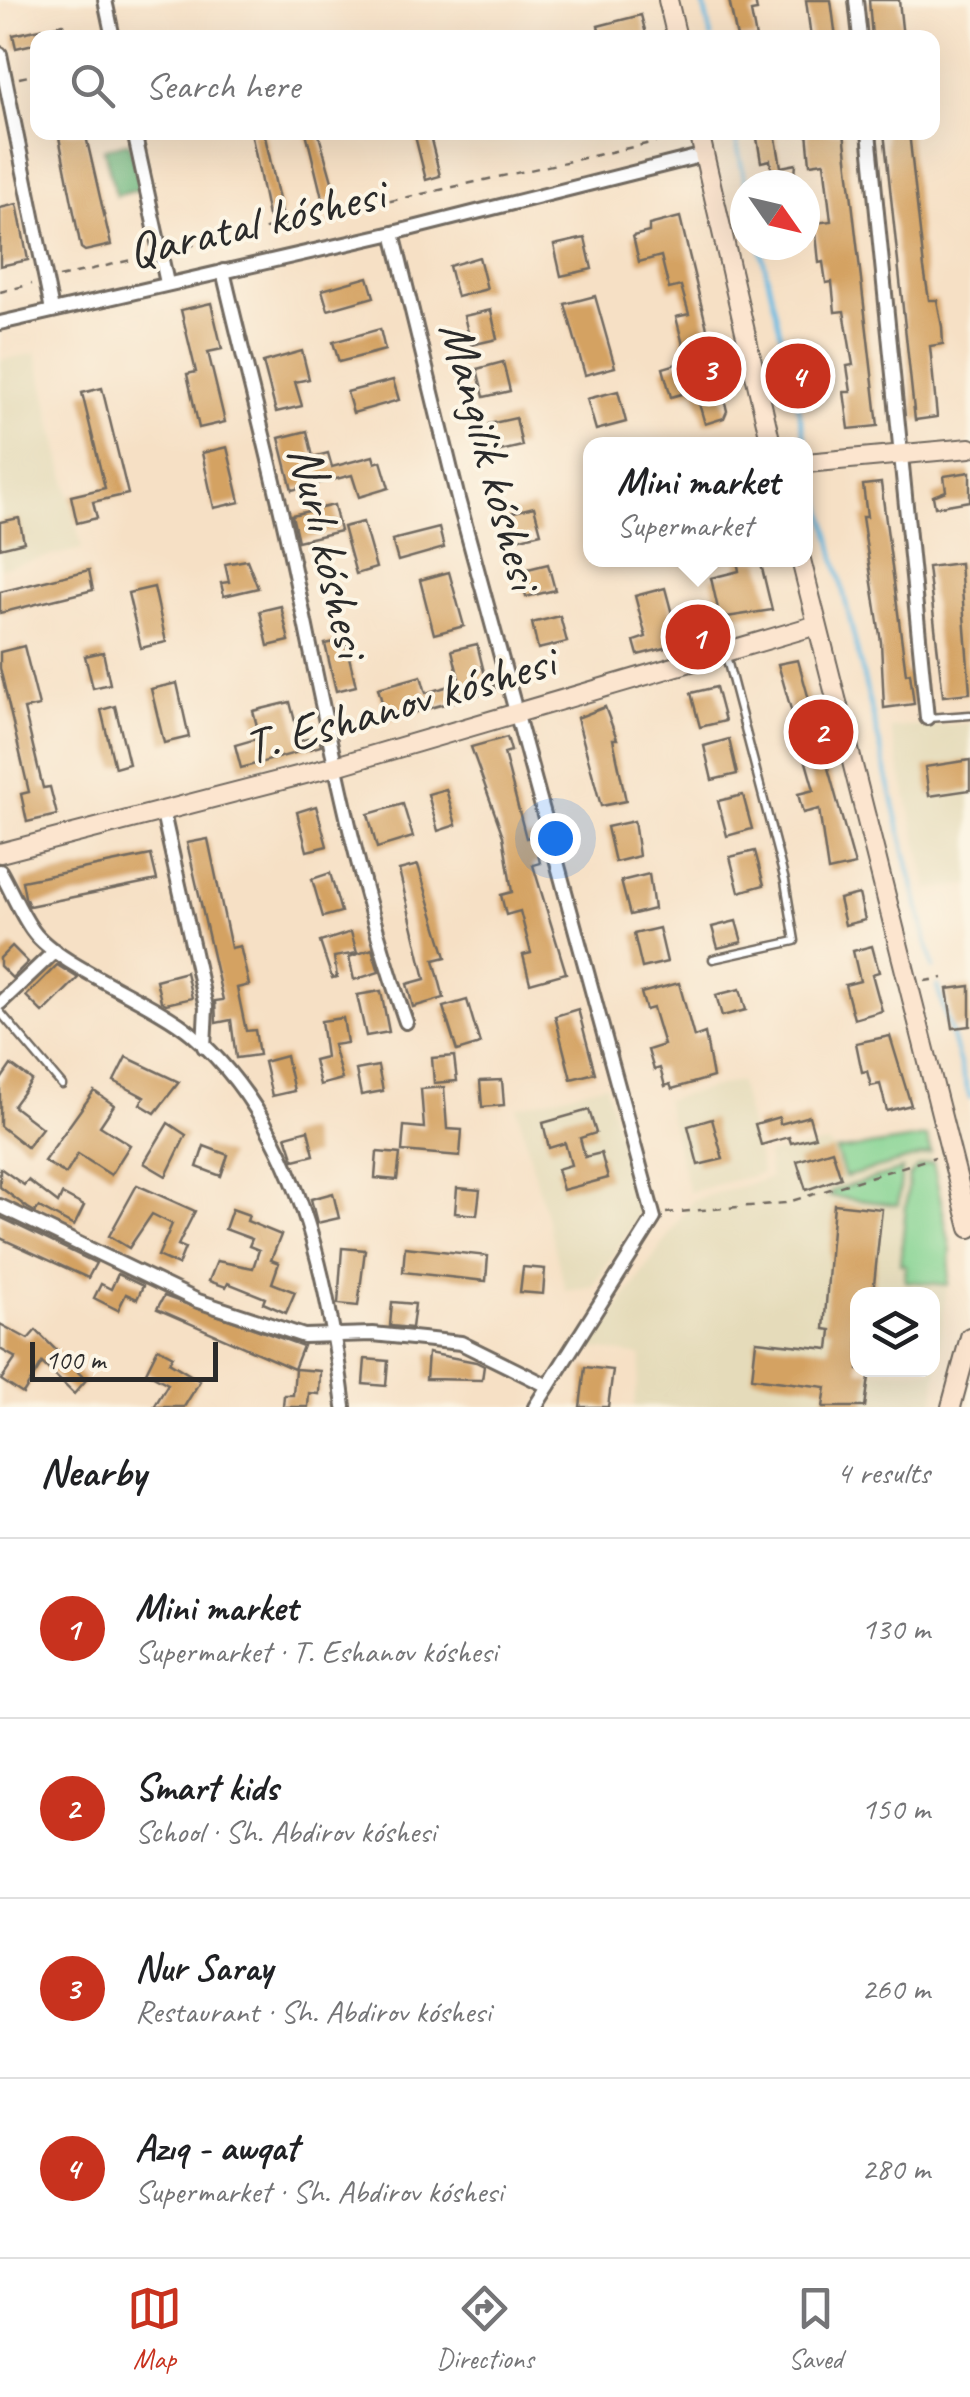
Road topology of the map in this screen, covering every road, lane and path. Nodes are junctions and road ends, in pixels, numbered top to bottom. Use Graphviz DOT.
graph roads {
  1 [pos="105,0"];
  2 [pos="668,0"];
  3 [pos="856,0"];
  4 [pos="111,30"];
  5 [pos="675,30"];
  6 [pos="859,30"];
  7 [pos="0,54"];
  8 [pos="30,76"];
  9 [pos="6,82"];
  10 [pos="136,140"];
  11 [pos="663,140"];
  12 [pos="694,140"];
  13 [pos="870,140"];
  14 [pos="704,155"];
  15 [pos="393,233"];
  16 [pos="160,253"];
  17 [pos="223,272"];
  18 [pos="46,280"];
  19 [pos="167,284"];
  20 [pos="0,292"];
  21 [pos="52,310"];
  22 [pos="0,322"];
  23 [pos="770,437"];
  24 [pos="970,448"];
  25 [pos="902,456"];
  26 [pos="813,463"];
  27 [pos="802,567"];
  28 [pos="817,625"];
  29 [pos="725,651"];
  30 [pos="518,711"];
  31 [pos="970,715"];
  32 [pos="927,718"];
  33 [pos="336,766"];
  34 [pos="163,813"];
  35 [pos="0,852"];
  36 [pos="0,870"];
  37 [pos="55,951"];
  38 [pos="714,959"];
  39 [pos="943,978"];
  40 [pos="925,980"];
  41 [pos="0,1003"];
  42 [pos="0,1012"];
  43 [pos="406,1022"];
  44 [pos="204,1047"];
  45 [pos="62,1085"];
  46 [pos="951,1153"];
  47 [pos="0,1206"];
  48 [pos="653,1216"];
  49 [pos="970,1228"];
  50 [pos="336,1335"];
  51 [pos="970,1338"];
  52 [pos="548,1386"];
  53 [pos="344,1407"];
  54 [pos="534,1407"];
  55 [pos="951,1407"];
  1 -- 4 [label="street"];
  2 -- 5 [label="main road"];
  3 -- 6 [label="street"];
  7 -- 9 [label="street"];
  8 -- 9 [label="path"];
  9 -- 18 [label="street"];
  10 -- 16 [label="street"];
  11 -- 16 [label="path"];
  12 -- 14 [label="main road"];
  13 -- 25 [label="street"];
  14 -- 15 [label="street, Qaratal kóshesi"];
  14 -- 23 [label="main road"];
  15 -- 17 [label="street, Qaratal kóshesi"];
  15 -- 30 [label="street, Mangilik kóshesi"];
  16 -- 18 [label="path"];
  16 -- 19 [label="street"];
  17 -- 19 [label="street, Qaratal kóshesi"];
  17 -- 33 [label="street, Nurlı kóshesi"];
  18 -- 20 [label="path"];
  18 -- 21 [label="street"];
  19 -- 21 [label="street, Qaratal kóshesi"];
  21 -- 22 [label="street, Qaratal kóshesi"];
  24 -- 25 [label="main road"];
  25 -- 26 [label="main road"];
  25 -- 32 [label="street"];
  27 -- 28 [label="main road"];
  28 -- 29 [label="main road, T. Eshanov kóshesi"];
  28 -- 46 [label="main road"];
  29 -- 30 [label="main road, T. Eshanov kóshesi"];
  29 -- 38 [label="lane"];
  30 -- 33 [label="main road, T. Eshanov kóshesi"];
  30 -- 48 [label="street, Mangilik kóshesi"];
  31 -- 32 [label="lane"];
  33 -- 34 [label="main road, T. Eshanov kóshesi"];
  33 -- 43 [label="street, Nurlı kóshesi"];
  34 -- 35 [label="main road, T. Eshanov kóshesi"];
  34 -- 44 [label="street"];
  36 -- 37 [label="street"];
  37 -- 41 [label="street"];
  37 -- 44 [label="street"];
  39 -- 40 [label="path"];
  42 -- 45 [label="lane"];
  44 -- 50 [label="street"];
  46 -- 48 [label="path"];
  46 -- 49 [label="main road"];
  47 -- 50 [label="street"];
  48 -- 52 [label="street"];
  50 -- 52 [label="street"];
  50 -- 53 [label="street"];
  51 -- 55 [label="main road"];
  52 -- 54 [label="street"];
}
